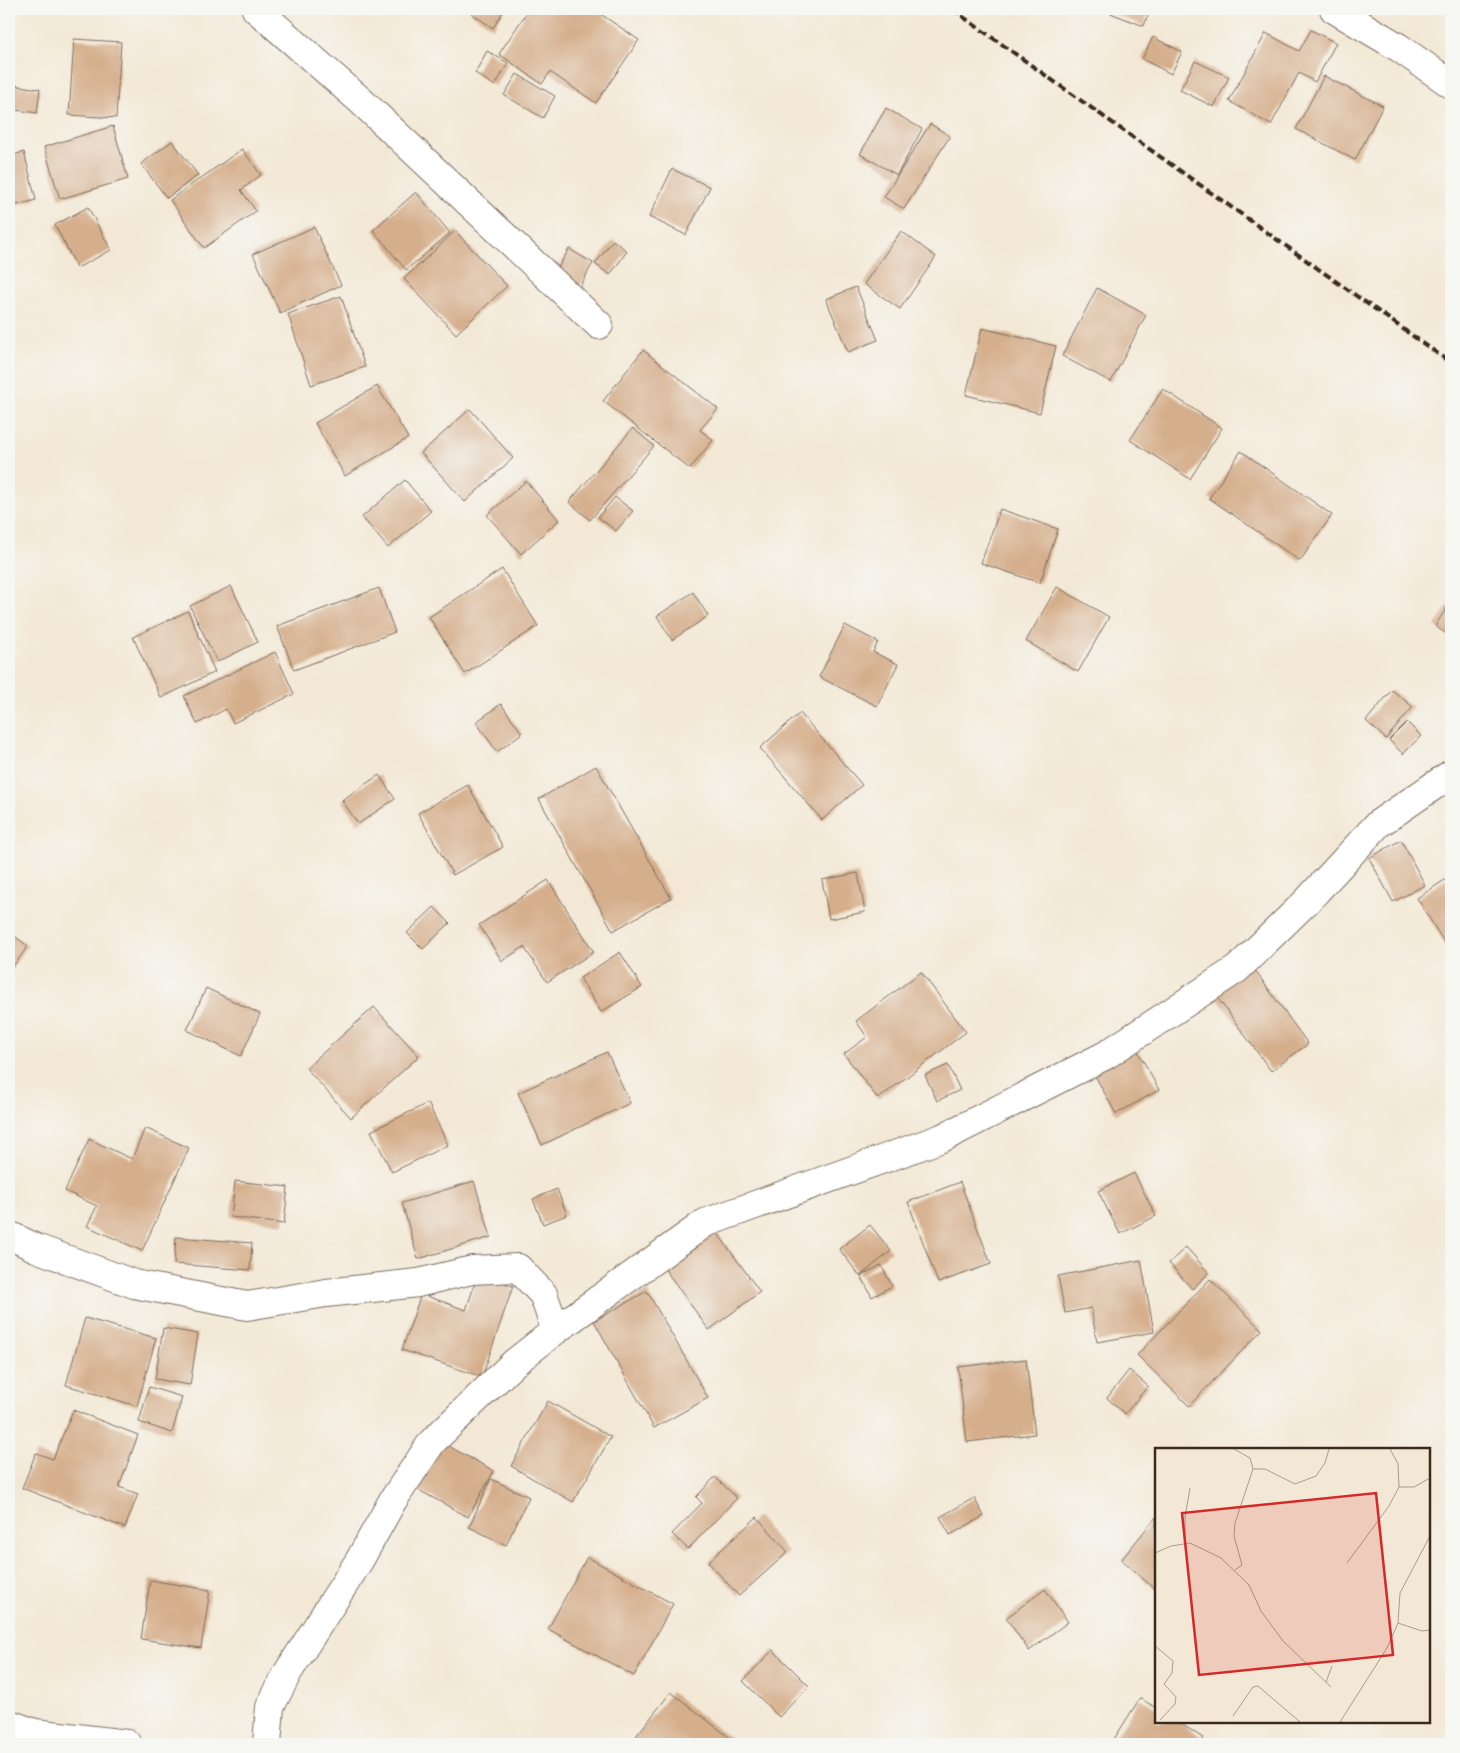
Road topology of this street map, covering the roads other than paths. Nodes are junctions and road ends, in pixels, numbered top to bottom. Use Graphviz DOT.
graph roads {
  1 [pos="256,9"];
  2 [pos="1334,9"];
  3 [pos="1451,84"];
  4 [pos="599,325"];
  5 [pos="1451,774"];
  6 [pos="9,1235"];
  7 [pos="556,1330"];
  8 [pos="9,1724"];
  9 [pos="127,1744"];
  10 [pos="267,1744"];
  1 -- 4 [label="street"];
  2 -- 3 [label="street"];
  5 -- 7 [label="street"];
  6 -- 7 [label="street"];
  7 -- 10 [label="street"];
  8 -- 9 [label="street"];
}
